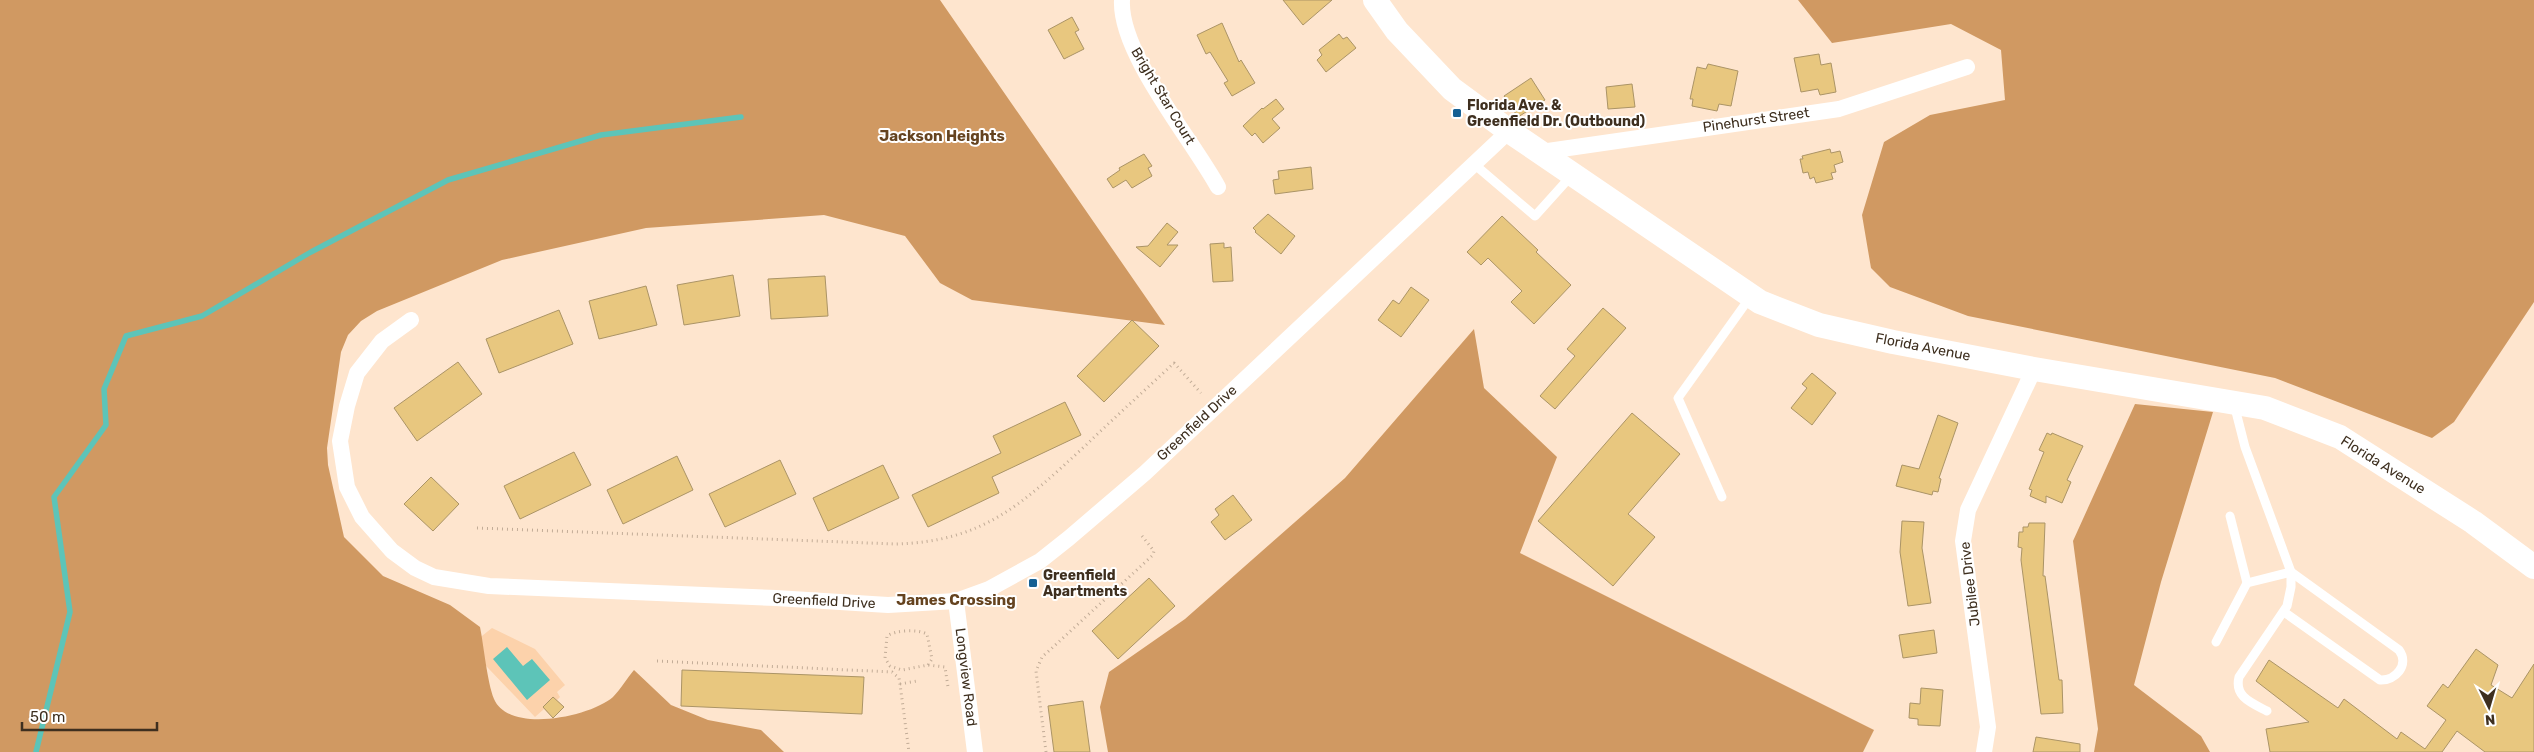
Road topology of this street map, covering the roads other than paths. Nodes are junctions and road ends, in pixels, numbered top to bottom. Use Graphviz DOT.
graph roads {
  1 [pos="1122,0"];
  2 [pos="1375,0"];
  3 [pos="1967,67"];
  4 [pos="1509,131"];
  5 [pos="1541,152"];
  6 [pos="1474,164"];
  7 [pos="1573,174"];
  8 [pos="1218,187"];
  9 [pos="1751,296"];
  10 [pos="411,320"];
  11 [pos="2034,369"];
  12 [pos="2234,402"];
  13 [pos="1722,497"];
  14 [pos="2230,516"];
  15 [pos="2534,567"];
  16 [pos="2291,572"];
  17 [pos="2247,583"];
  18 [pos="956,601"];
  19 [pos="2284,612"];
  20 [pos="2216,642"];
  21 [pos="2267,711"];
  22 [pos="975,752"];
  23 [pos="1984,752"];
  1 -- 8 [label="street, Bright Star Court"];
  2 -- 4 [label="main road, Florida Avenue"];
  3 -- 5 [label="street, Pinehurst Street"];
  4 -- 5 [label="main road, Florida Avenue"];
  4 -- 6 [label="street, Greenfield Drive"];
  5 -- 7 [label="main road, Florida Avenue"];
  6 -- 7 [label="lane"];
  6 -- 18 [label="street, Greenfield Drive"];
  7 -- 9 [label="main road, Florida Avenue"];
  9 -- 11 [label="main road, Florida Avenue"];
  9 -- 13 [label="lane"];
  10 -- 18 [label="street, Greenfield Drive"];
  11 -- 12 [label="main road, Florida Avenue"];
  11 -- 23 [label="street, Jubilee Drive"];
  12 -- 15 [label="main road, Florida Avenue"];
  12 -- 16 [label="lane"];
  14 -- 17 [label="lane"];
  16 -- 17 [label="lane"];
  16 -- 19 [label="lane"];
  16 -- 19 [label="lane"];
  17 -- 20 [label="lane"];
  18 -- 22 [label="street, Longview Road"];
  19 -- 21 [label="lane"];
}
